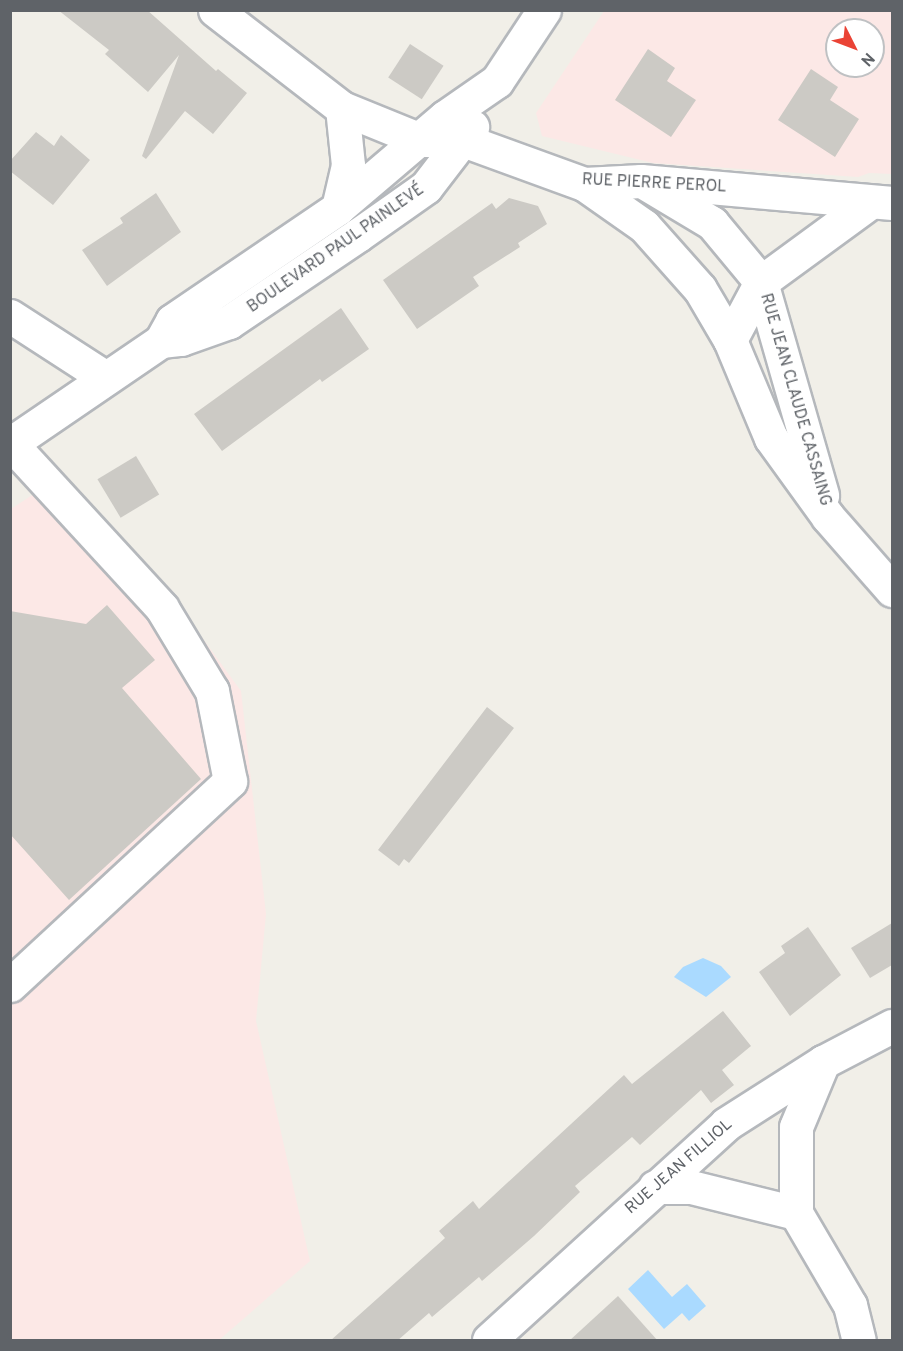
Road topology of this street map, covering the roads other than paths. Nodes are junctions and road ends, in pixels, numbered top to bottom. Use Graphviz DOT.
graph roads {
  1 [pos="215,10"];
  2 [pos="544,10"];
  3 [pos="342,108"];
  4 [pos="454,128"];
  5 [pos="421,140"];
  6 [pos="641,181"];
  7 [pos="584,184"];
  8 [pos="881,203"];
  9 [pos="338,208"];
  10 [pos="761,282"];
  11 [pos="10,316"];
  12 [pos="730,340"];
  13 [pos="161,341"];
  14 [pos="106,378"];
  15 [pos="11,444"];
  16 [pos="828,517"];
  17 [pos="892,590"];
  18 [pos="10,985"];
  19 [pos="892,1026"];
  20 [pos="823,1062"];
  21 [pos="655,1187"];
  22 [pos="796,1213"];
  23 [pos="489,1341"];
  24 [pos="859,1341"];
  1 -- 3 [label="street"];
  2 -- 4 [label="street, BOULEVARD PAUL PAINLEVÉ"];
  3 -- 5 [label="street"];
  3 -- 9 [label="street"];
  4 -- 5 [label="street, RUE PIERRE PEROL"];
  4 -- 7 [label="street, RUE PIERRE PEROL"];
  4 -- 13 [label="street, BOULEVARD PAUL PAINLEVÉ"];
  5 -- 9 [label="street, BOULEVARD PAUL PAINLEVÉ"];
  6 -- 7 [label="street, RUE PIERRE PEROL"];
  6 -- 8 [label="street, RUE PIERRE PEROL"];
  6 -- 10 [label="street, RUE JEAN CLAUDE CASSAING"];
  7 -- 12 [label="street, RUE JEAN CLAUDE CASSAING"];
  8 -- 10 [label="street, RUE JEAN CLAUDE CASSAING"];
  9 -- 13 [label="street, BOULEVARD PAUL PAINLEVÉ"];
  10 -- 12 [label="street, RUE JEAN CLAUDE CASSAING"];
  10 -- 16 [label="street, RUE JEAN CLAUDE CASSAING"];
  11 -- 14 [label="street"];
  12 -- 16 [label="street, RUE JEAN CLAUDE CASSAING"];
  13 -- 14 [label="street, BOULEVARD PAUL PAINLEVÉ"];
  14 -- 15 [label="street, BOULEVARD PAUL PAINLEVÉ"];
  15 -- 18 [label="street"];
  16 -- 17 [label="street, RUE JEAN CLAUDE CASSAING"];
  19 -- 20 [label="street, RUE JEAN FILLIOL"];
  20 -- 21 [label="street, RUE JEAN FILLIOL"];
  20 -- 22 [label="street"];
  21 -- 22 [label="street"];
  21 -- 23 [label="street, RUE JEAN FILLIOL"];
  22 -- 24 [label="street"];
}
